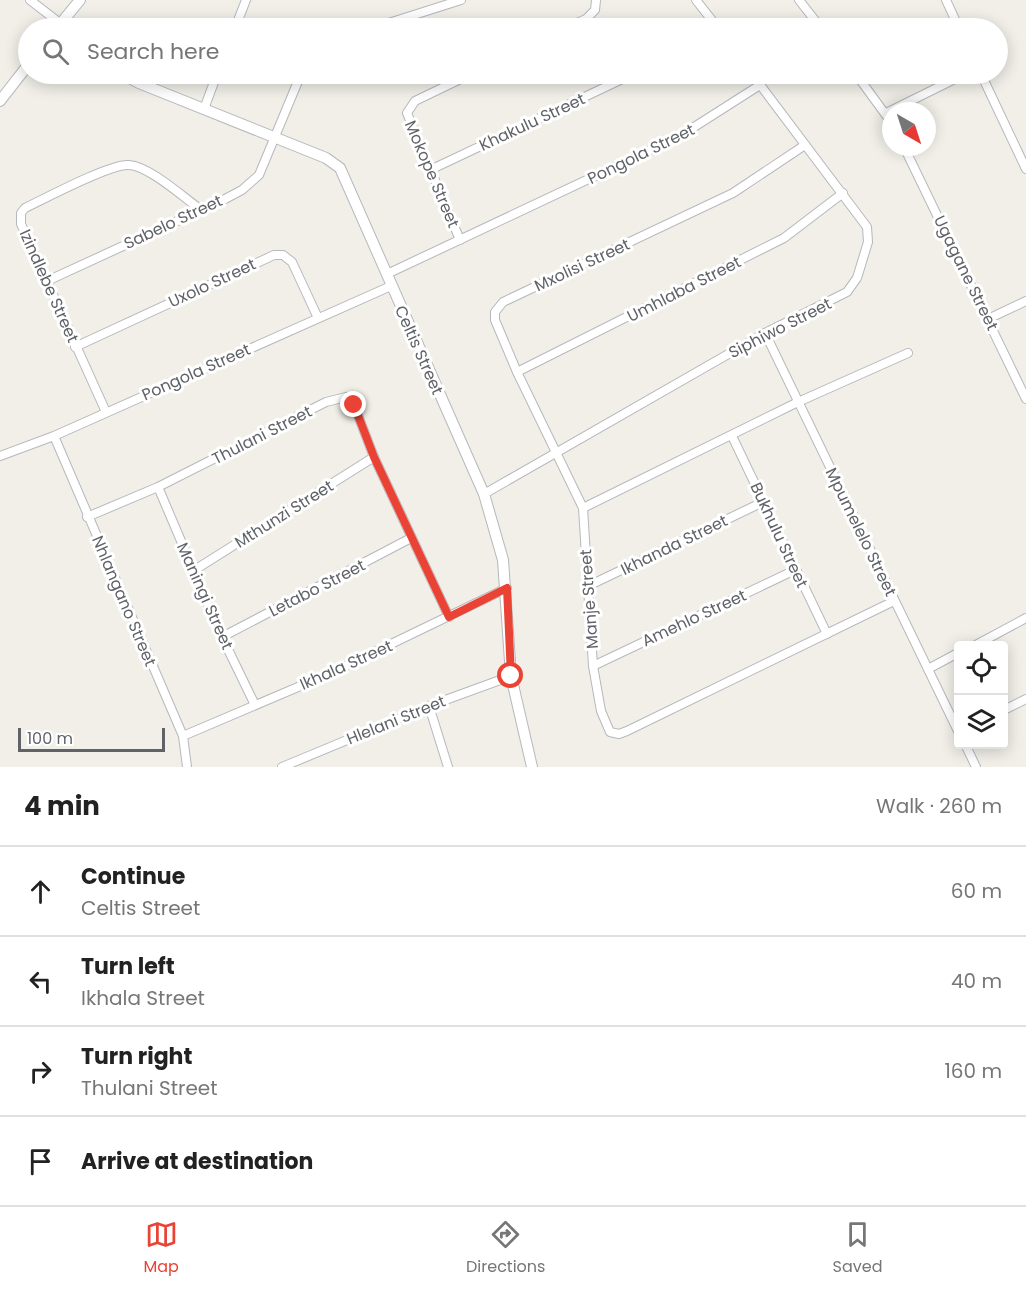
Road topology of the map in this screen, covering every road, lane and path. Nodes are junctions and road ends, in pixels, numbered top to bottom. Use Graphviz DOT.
graph roads {
  1 [pos="30,0"];
  2 [pos="80,0"];
  3 [pos="246,0"];
  4 [pos="461,0"];
  5 [pos="596,0"];
  6 [pos="696,0"];
  7 [pos="799,0"];
  8 [pos="945,0"];
  9 [pos="51,18"];
  10 [pos="67,18"];
  11 [pos="239,18"];
  12 [pos="405,18"];
  13 [pos="586,18"];
  14 [pos="709,18"];
  15 [pos="813,18"];
  16 [pos="954,18"];
  17 [pos="18,78"];
  18 [pos="142,84"];
  19 [pos="214,84"];
  20 [pos="298,84"];
  21 [pos="450,84"];
  22 [pos="612,84"];
  23 [pos="864,84"];
  24 [pos="945,84"];
  25 [pos="986,84"];
  26 [pos="760,85"];
  27 [pos="0,101"];
  28 [pos="908,102"];
  29 [pos="882,108"];
  30 [pos="204,109"];
  31 [pos="275,138"];
  32 [pos="806,145"];
  33 [pos="908,156"];
  34 [pos="1026,169"];
  35 [pos="430,170"];
  36 [pos="843,193"];
  37 [pos="200,209"];
  38 [pos="460,240"];
  39 [pos="387,274"];
  40 [pos="47,281"];
  41 [pos="391,286"];
  42 [pos="1026,301"];
  43 [pos="318,318"];
  44 [pos="988,319"];
  45 [pos="765,333"];
  46 [pos="75,347"];
  47 [pos="908,353"];
  48 [pos="517,372"];
  49 [pos="1026,399"];
  50 [pos="798,402"];
  51 [pos="106,412"];
  52 [pos="54,436"];
  53 [pos="732,436"];
  54 [pos="556,453"];
  55 [pos="0,456"];
  56 [pos="374,457"];
  57 [pos="158,487"];
  58 [pos="484,494"];
  59 [pos="763,502"];
  60 [pos="583,508"];
  61 [pos="87,517"];
  62 [pos="411,538"];
  63 [pos="795,570"];
  64 [pos="194,571"];
  65 [pos="586,587"];
  66 [pos="507,588"];
  67 [pos="894,601"];
  68 [pos="449,617"];
  69 [pos="1026,618"];
  70 [pos="827,634"];
  71 [pos="222,637"];
  72 [pos="982,641"];
  73 [pos="954,655"];
  74 [pos="593,666"];
  75 [pos="928,669"];
  76 [pos="511,676"];
  77 [pos="1026,699"];
  78 [pos="255,705"];
  79 [pos="429,706"];
  80 [pos="1008,708"];
  81 [pos="954,723"];
  82 [pos="183,736"];
  83 [pos="967,749"];
  84 [pos="445,766"];
  85 [pos="187,767"];
  86 [pos="282,767"];
  87 [pos="532,767"];
  88 [pos="976,767"];
  1 -- 9 [label="street"];
  2 -- 10 [label="street"];
  3 -- 11 [label="street"];
  4 -- 12 [label="street"];
  5 -- 13 [label="street"];
  6 -- 14 [label="street"];
  7 -- 15 [label="street"];
  8 -- 16 [label="street"];
  17 -- 27 [label="street"];
  18 -- 30 [label="street, Celtis Street"];
  19 -- 30 [label="street"];
  20 -- 31 [label="street, Sabelo Street"];
  21 -- 35 [label="street, Mokope Street"];
  22 -- 35 [label="street, Khakulu Street"];
  23 -- 29 [label="street"];
  24 -- 28 [label="street"];
  25 -- 34 [label="street"];
  26 -- 32 [label="street, Siphiwo Street"];
  26 -- 38 [label="street, Pongola Street"];
  30 -- 31 [label="street, Celtis Street"];
  31 -- 37 [label="street, Sabelo Street"];
  31 -- 39 [label="street, Celtis Street"];
  32 -- 36 [label="street, Siphiwo Street"];
  32 -- 48 [label="street, Mxolisi Street"];
  33 -- 44 [label="street, Ugagane Street"];
  35 -- 38 [label="street, Mokope Street"];
  36 -- 45 [label="street, Siphiwo Street"];
  36 -- 48 [label="street, Umhlaba Street"];
  37 -- 40 [label="street, Sabelo Street"];
  37 -- 40 [label="street, Izindlebe Street"];
  38 -- 39 [label="street, Pongola Street"];
  39 -- 41 [label="street, Celtis Street"];
  40 -- 46 [label="street, Izindlebe Street"];
  41 -- 43 [label="street, Pongola Street"];
  41 -- 58 [label="street, Celtis Street"];
  42 -- 44 [label="street"];
  43 -- 46 [label="street, Uxolo Street"];
  43 -- 51 [label="street, Pongola Street"];
  44 -- 49 [label="street, Ugagane Street"];
  45 -- 50 [label="street, Mpumelelo Street"];
  45 -- 54 [label="street, Siphiwo Street"];
  46 -- 51 [label="street, Izindlebe Street"];
  47 -- 50 [label="street"];
  48 -- 54 [label="street, Mxolisi Street"];
  50 -- 53 [label="street"];
  50 -- 67 [label="street, Mpumelelo Street"];
  51 -- 52 [label="street, Pongola Street"];
  52 -- 55 [label="street, Pongola Street"];
  52 -- 61 [label="street, Nhlangano Street"];
  53 -- 59 [label="street, Bukhulu Street"];
  53 -- 60 [label="street"];
  54 -- 58 [label="street, Siphiwo Street"];
  54 -- 60 [label="street, Mxolisi Street"];
  56 -- 57 [label="street, Thulani Street"];
  56 -- 62 [label="street, Thulani Street"];
  56 -- 64 [label="street, Mthunzi Street"];
  57 -- 61 [label="street, Thulani Street"];
  57 -- 64 [label="street, Maningi Street"];
  58 -- 66 [label="street, Celtis Street"];
  59 -- 63 [label="street, Bukhulu Street"];
  59 -- 65 [label="street, Ikhanda Street"];
  60 -- 65 [label="street, Manje Street"];
  61 -- 82 [label="street, Nhlangano Street"];
  62 -- 68 [label="street, Thulani Street"];
  62 -- 71 [label="street, Letabo Street"];
  63 -- 70 [label="street, Bukhulu Street"];
  63 -- 74 [label="street, Amehlo Street"];
  64 -- 71 [label="street, Maningi Street"];
  65 -- 74 [label="street, Manje Street"];
  66 -- 68 [label="street, Ikhala Street"];
  66 -- 76 [label="street, Celtis Street"];
  67 -- 70 [label="street, Manje Street"];
  67 -- 75 [label="street, Mpumelelo Street"];
  68 -- 78 [label="street, Ikhala Street"];
  69 -- 72 [label="street"];
  70 -- 74 [label="street, Manje Street"];
  71 -- 78 [label="street, Maningi Street"];
  73 -- 75 [label="street"];
  75 -- 81 [label="street, Mpumelelo Street"];
  76 -- 79 [label="street, Hlelani Street"];
  76 -- 87 [label="street, Celtis Street"];
  77 -- 80 [label="street"];
  78 -- 82 [label="street, Ikhala Street"];
  79 -- 84 [label="street"];
  79 -- 86 [label="street, Hlelani Street"];
  82 -- 85 [label="street, Nhlangano Street"];
  83 -- 88 [label="street"];
}
